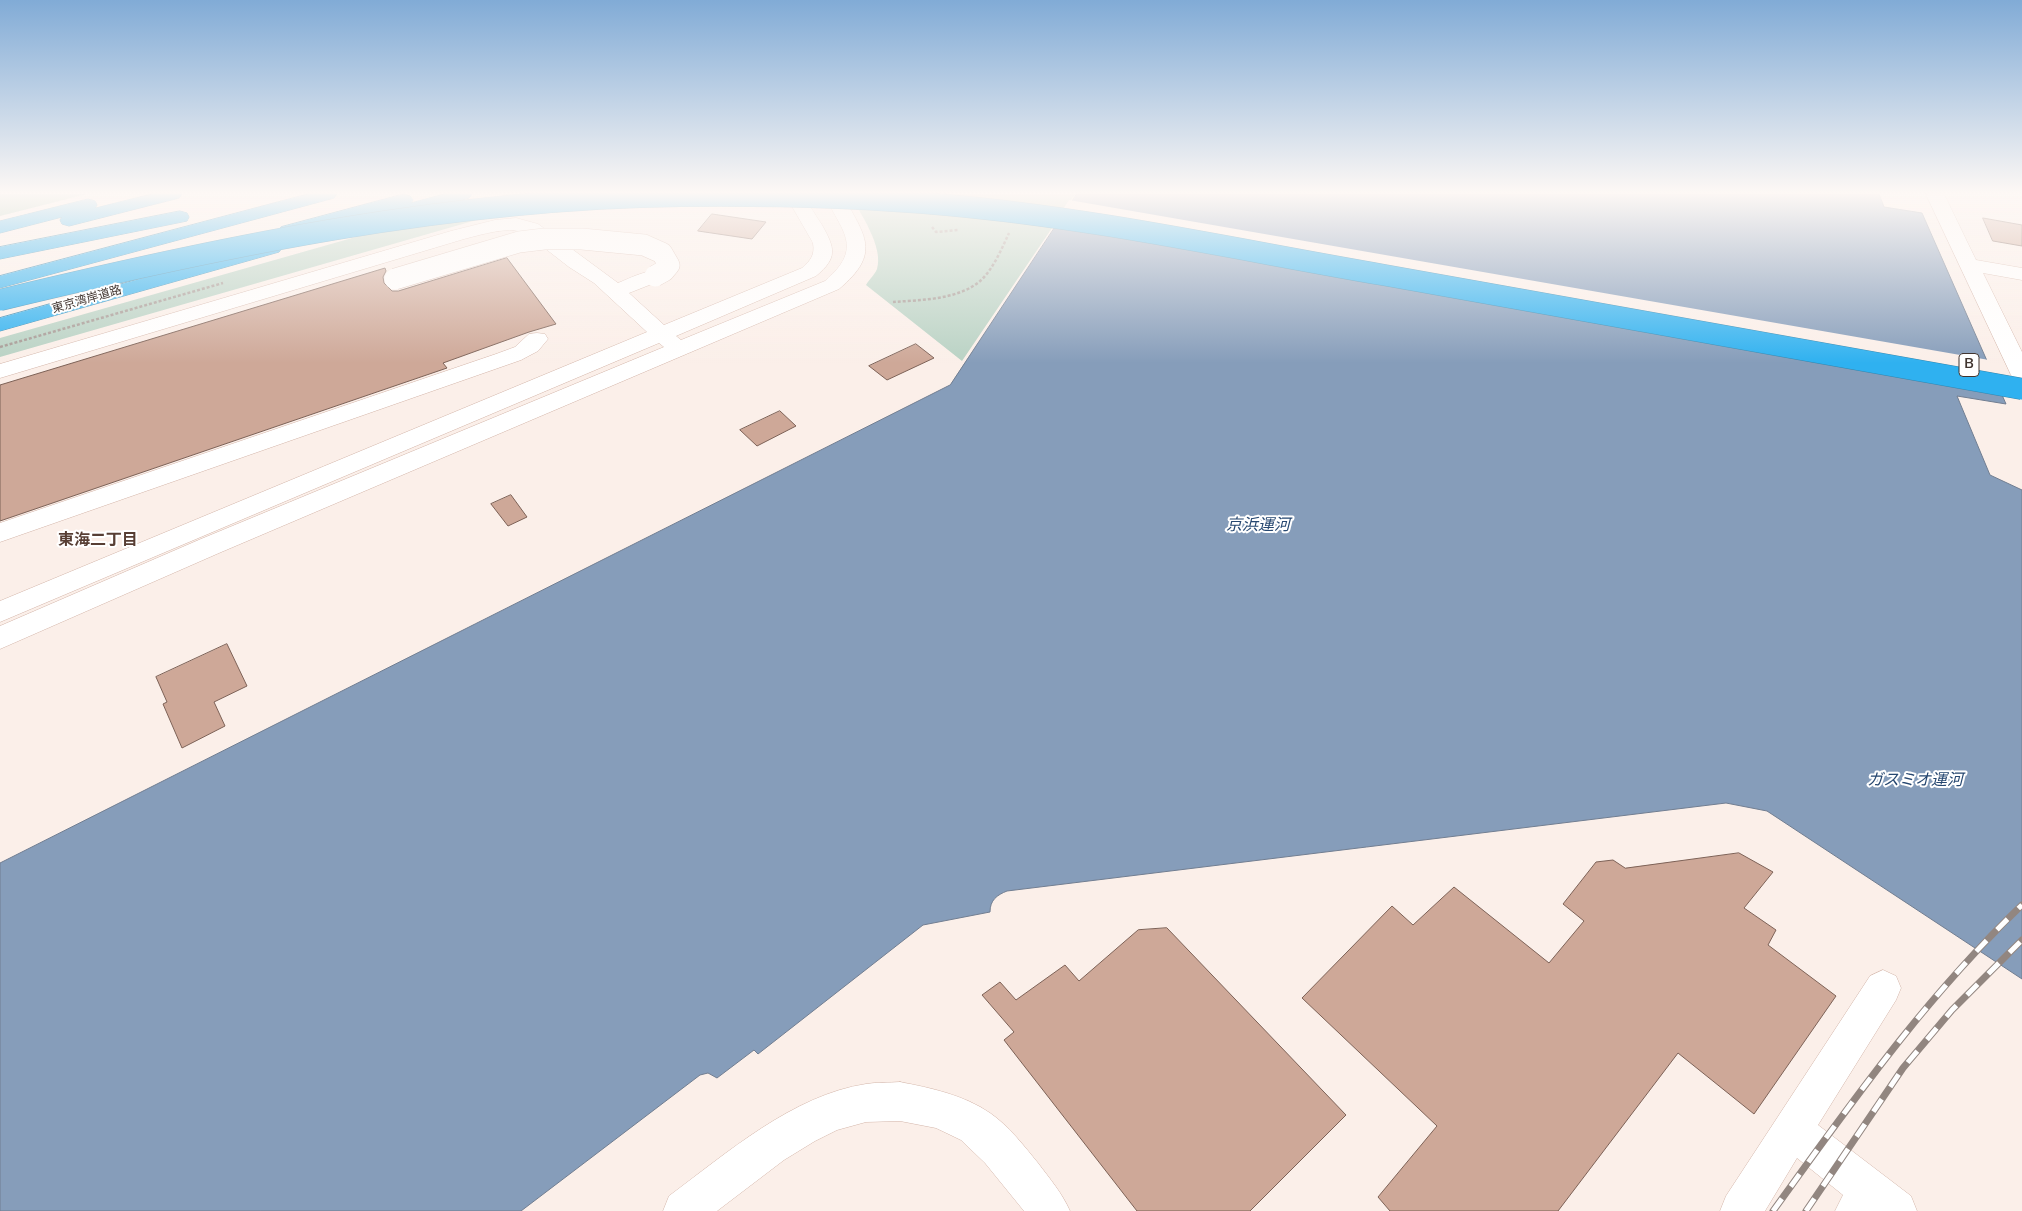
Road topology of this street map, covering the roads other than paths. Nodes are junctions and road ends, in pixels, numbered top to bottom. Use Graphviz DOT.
graph roads {
  1 [pos="55,251"];
  2 [pos="117,251"];
  3 [pos="216,251"];
  4 [pos="221,251"];
  5 [pos="263,251"];
  6 [pos="406,251"];
  7 [pos="489,251"];
  8 [pos="560,251"];
  9 [pos="659,251"];
  10 [pos="825,251"];
  11 [pos="857,251"];
  12 [pos="1245,251"];
  13 [pos="1320,251"];
  14 [pos="1961,251"];
  15 [pos="1967,264"];
  16 [pos="0,265"];
  17 [pos="2022,274"];
  18 [pos="394,279"];
  19 [pos="0,282"];
  20 [pos="614,292"];
  21 [pos="0,300"];
  22 [pos="0,311"];
  23 [pos="0,325"];
  24 [pos="537,339"];
  25 [pos="672,342"];
  26 [pos="0,371"];
  27 [pos="2022,375"];
  28 [pos="2022,389"];
  29 [pos="0,533"];
  30 [pos="0,612"];
  31 [pos="0,638"];
  32 [pos="1883,988"];
  33 [pos="1793,1130"];
  34 [pos="1874,1204"];
  35 [pos="684,1211"];
  36 [pos="1049,1211"];
  37 [pos="1741,1211"];
  1 -- 16 [label="highway"];
  2 -- 19 [label="highway"];
  3 -- 21 [label="highway, B, bridge"];
  4 -- 22 [label="highway, 東京湾岸道路"];
  5 -- 23 [label="highway, 東京湾岸道路"];
  6 -- 26 [label="street"];
  7 -- 18 [label="street, bridge"];
  8 -- 20 [label="street"];
  9 -- 20 [label="street, bridge"];
  10 -- 25 [label="street"];
  11 -- 25 [label="street"];
  12 -- 28 [label="highway, B, bridge"];
  13 -- 27 [label="highway, B"];
  14 -- 15 [label="street"];
  15 -- 17 [label="street"];
  15 -- 27 [label="street"];
  20 -- 25 [label="street"];
  24 -- 29 [label="street"];
  25 -- 30 [label="street"];
  25 -- 31 [label="street"];
  32 -- 33 [label="street"];
  33 -- 34 [label="street"];
  33 -- 37 [label="street"];
  35 -- 36 [label="street"];
}
